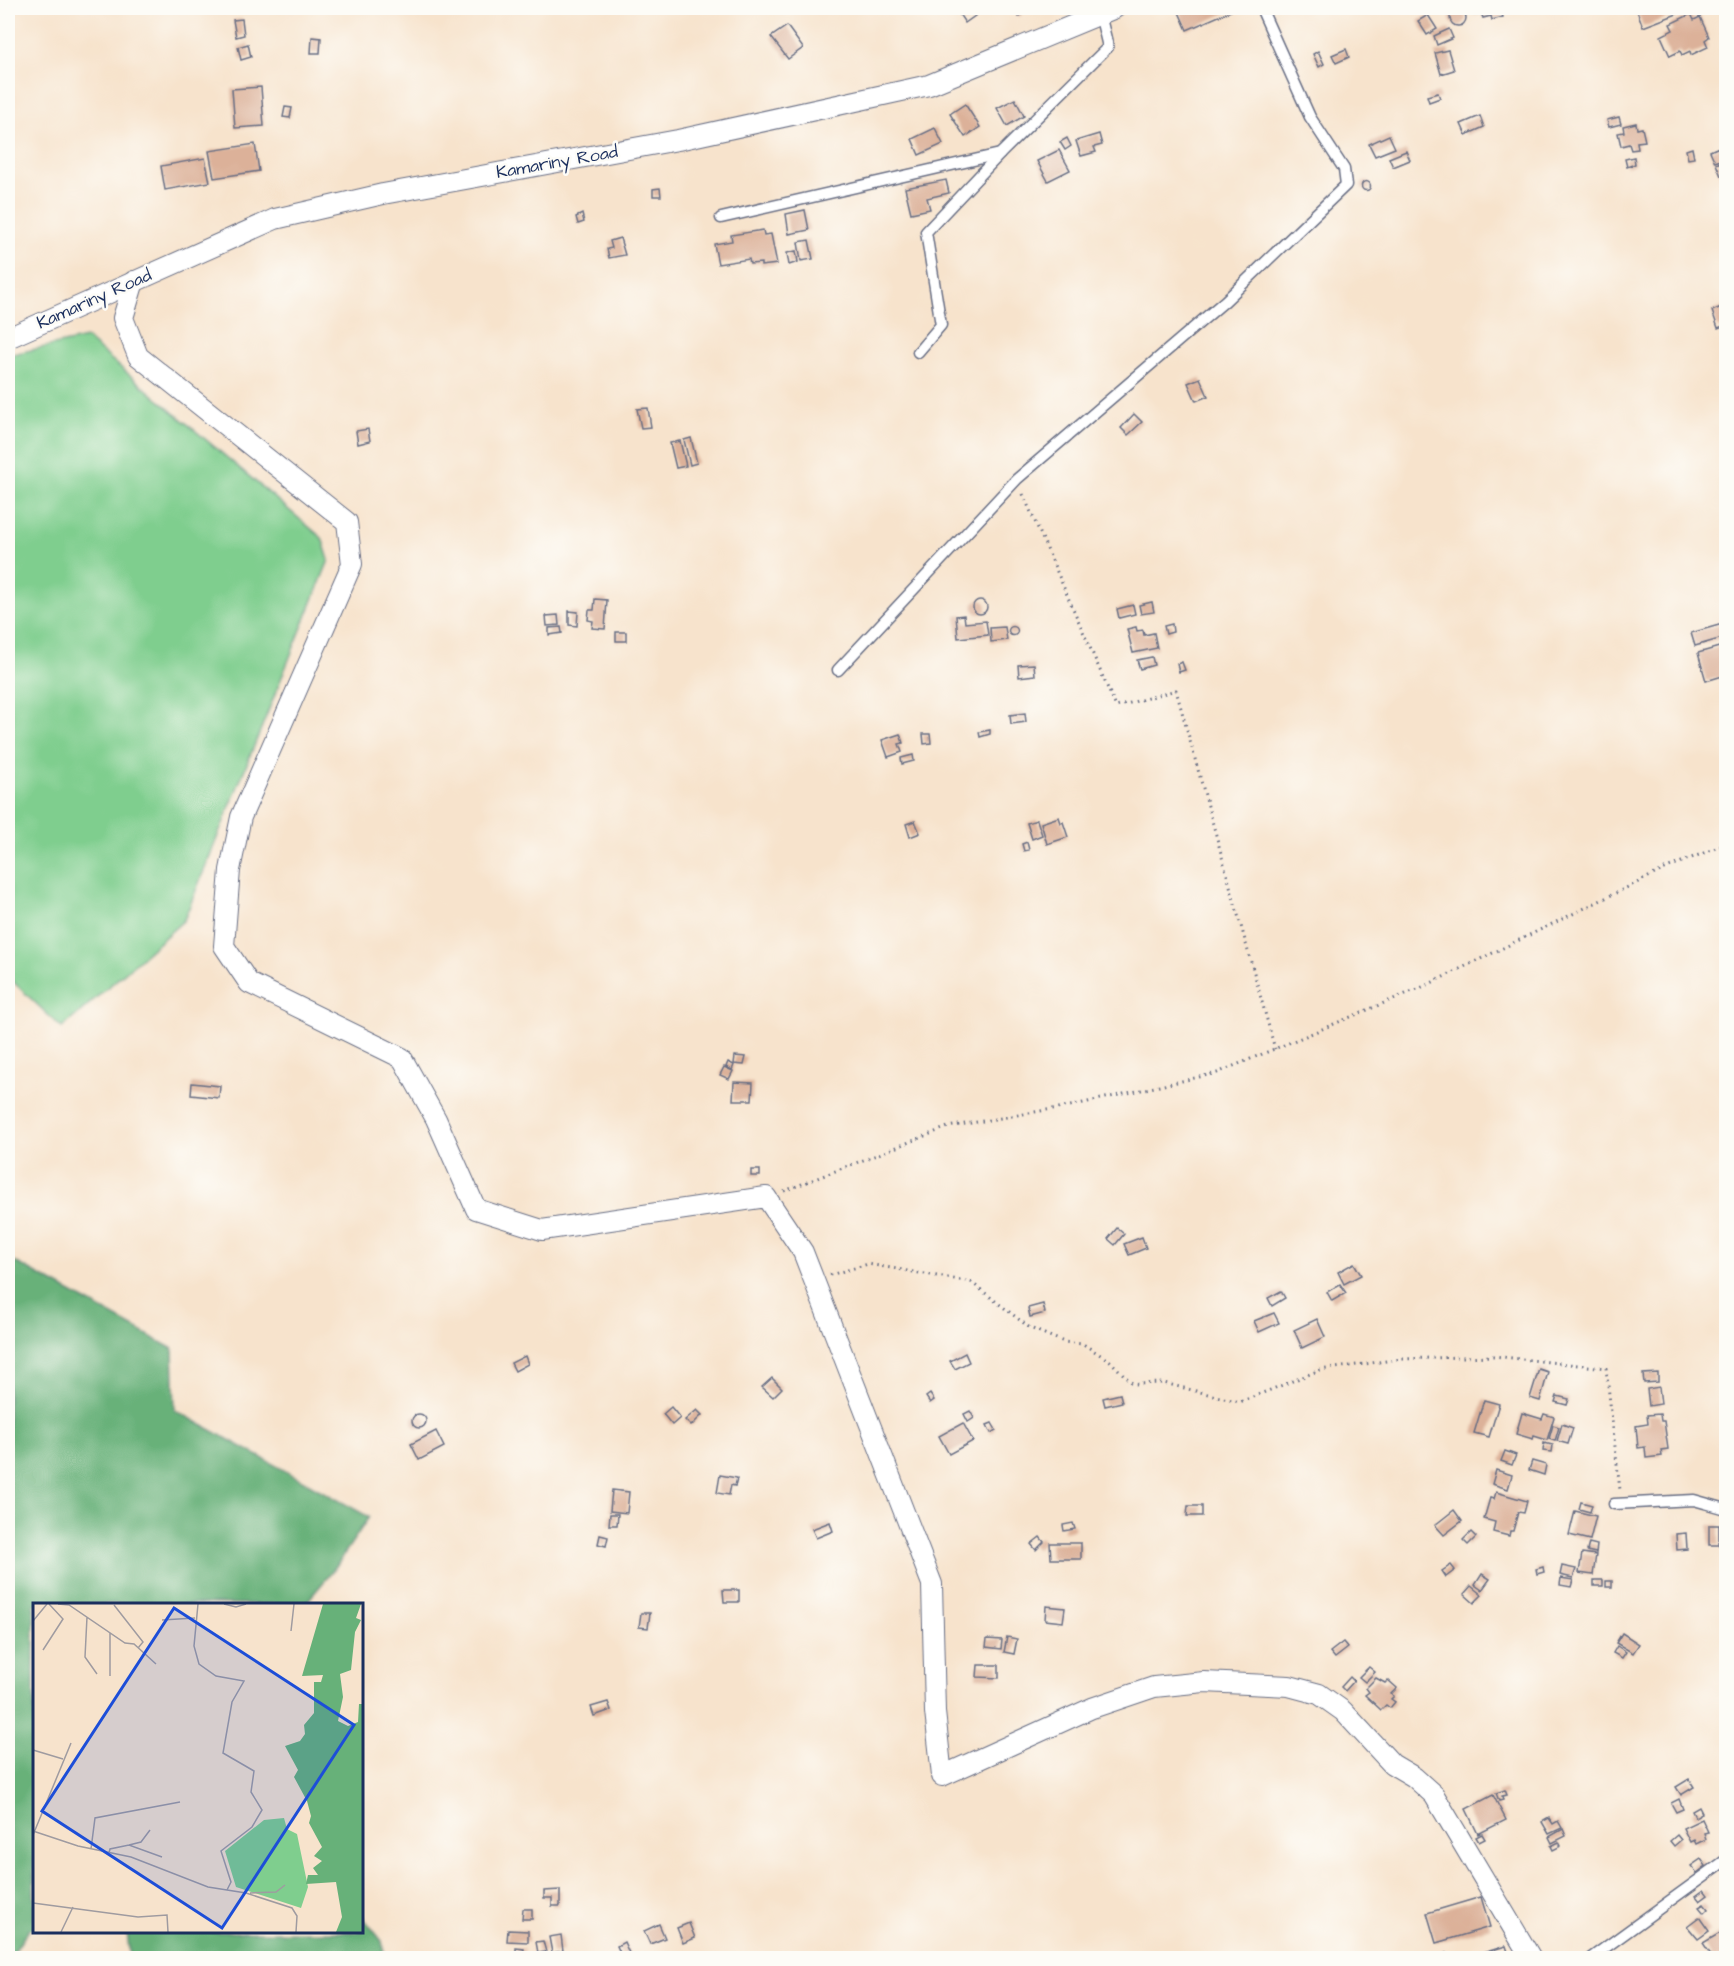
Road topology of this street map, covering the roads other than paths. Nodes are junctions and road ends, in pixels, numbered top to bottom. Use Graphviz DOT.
graph roads {
  1 [pos="1261,8"];
  2 [pos="1107,10"];
  3 [pos="1000,154"];
  4 [pos="721,218"];
  5 [pos="134,281"];
  6 [pos="8,338"];
  7 [pos="918,352"];
  8 [pos="838,670"];
  9 [pos="1618,1504"];
  10 [pos="1726,1509"];
  11 [pos="1726,1860"];
  12 [pos="1531,1959"];
  13 [pos="1591,1959"];
  1 -- 8 [label="lane"];
  2 -- 3 [label="lane"];
  2 -- 5 [label="street, Kamariny Road"];
  3 -- 4 [label="lane"];
  3 -- 7 [label="lane"];
  5 -- 6 [label="street, Kamariny Road"];
  5 -- 12 [label="street"];
  9 -- 10 [label="lane"];
  11 -- 13 [label="lane"];
}
